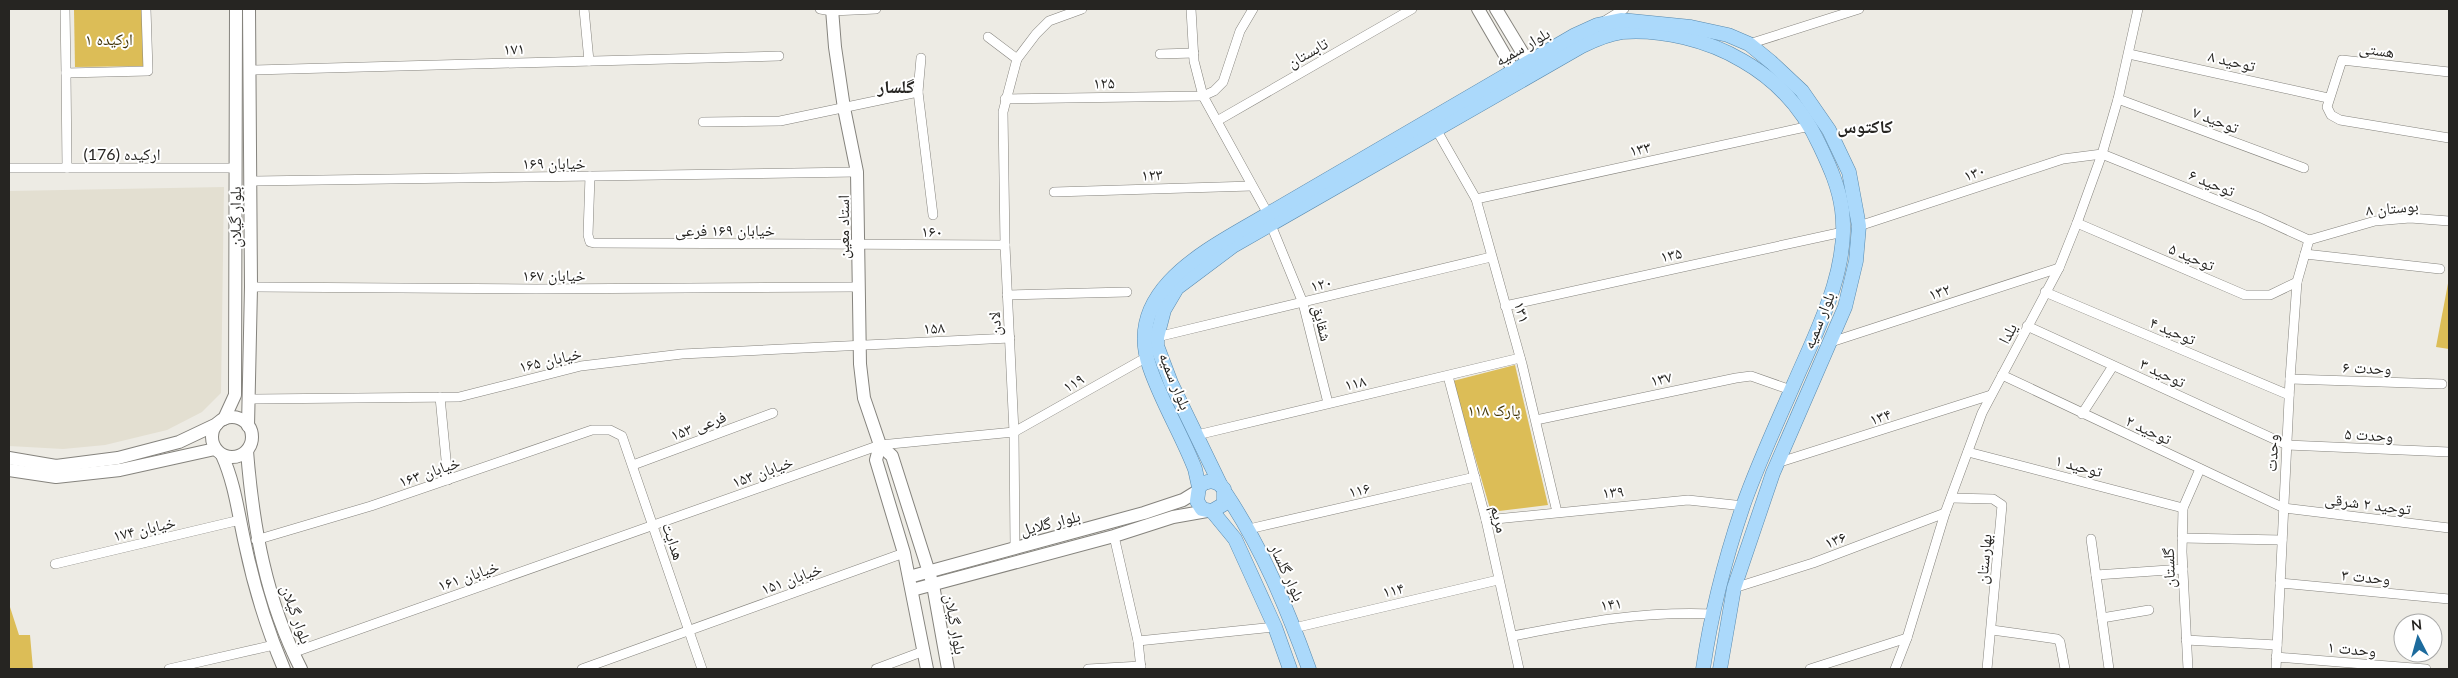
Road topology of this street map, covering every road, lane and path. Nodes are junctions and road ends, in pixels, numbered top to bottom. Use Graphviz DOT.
graph roads {
  1 [pos="65,9"];
  2 [pos="146,9"];
  3 [pos="236,9"];
  4 [pos="249,9"];
  5 [pos="584,9"];
  6 [pos="876,9"];
  7 [pos="1082,9"];
  8 [pos="1191,9"];
  9 [pos="1254,9"];
  10 [pos="1412,9"];
  11 [pos="1478,9"];
  12 [pos="1624,9"];
  13 [pos="1858,9"];
  14 [pos="2138,9"];
  15 [pos="828,10"];
  16 [pos="1499,10"];
  17 [pos="1597,25"];
  18 [pos="988,37"];
  19 [pos="1749,44"];
  20 [pos="1194,53"];
  21 [pos="1160,54"];
  22 [pos="2129,54"];
  23 [pos="779,56"];
  24 [pos="921,58"];
  25 [pos="1017,59"];
  26 [pos="589,61"];
  27 [pos="1531,68"];
  28 [pos="250,70"];
  29 [pos="66,72"];
  30 [pos="2449,72"];
  31 [pos="1516,76"];
  32 [pos="918,92"];
  33 [pos="1203,96"];
  34 [pos="2328,98"];
  35 [pos="1005,99"];
  36 [pos="2118,99"];
  37 [pos="844,108"];
  38 [pos="1217,121"];
  39 [pos="703,122"];
  40 [pos="1810,126"];
  41 [pos="1436,129"];
  42 [pos="2449,138"];
  43 [pos="2102,154"];
  44 [pos="1379,156"];
  45 [pos="9,168"];
  46 [pos="68,168"];
  47 [pos="236,168"];
  48 [pos="2304,168"];
  49 [pos="857,172"];
  50 [pos="590,176"];
  51 [pos="250,181"];
  52 [pos="1252,186"];
  53 [pos="1054,192"];
  54 [pos="1476,200"];
  55 [pos="933,215"];
  56 [pos="1269,220"];
  57 [pos="2449,221"];
  58 [pos="2077,223"];
  59 [pos="1859,226"];
  60 [pos="1843,232"];
  61 [pos="2309,240"];
  62 [pos="1005,244"];
  63 [pos="859,245"];
  64 [pos="2305,254"];
  65 [pos="1491,257"];
  66 [pos="2058,268"];
  67 [pos="2440,269"];
  68 [pos="2297,282"];
  69 [pos="251,287"];
  70 [pos="858,287"];
  71 [pos="1127,292"];
  72 [pos="2046,292"];
  73 [pos="1007,295"];
  74 [pos="1303,303"];
  75 [pos="1505,306"];
  76 [pos="2027,326"];
  77 [pos="1157,337"];
  78 [pos="1010,338"];
  79 [pos="1814,338"];
  80 [pos="1828,343"];
  81 [pos="860,345"];
  82 [pos="1147,357"];
  83 [pos="1520,358"];
  84 [pos="2113,366"];
  85 [pos="2002,374"];
  86 [pos="1448,376"];
  87 [pos="2290,379"];
  88 [pos="2442,384"];
  89 [pos="1791,390"];
  90 [pos="1991,395"];
  91 [pos="2289,395"];
  92 [pos="440,397"];
  93 [pos="249,399"];
  94 [pos="1328,403"];
  95 [pos="773,414"];
  96 [pos="2082,414"];
  97 [pos="1536,420"];
  98 [pos="220,422"];
  99 [pos="248,426"];
  100 [pos="610,430"];
  101 [pos="1014,432"];
  102 [pos="1197,435"];
  103 [pos="880,445"];
  104 [pos="2287,445"];
  105 [pos="247,451"];
  106 [pos="218,452"];
  107 [pos="1968,452"];
  108 [pos="2449,452"];
  109 [pos="9,458"];
  110 [pos="1763,458"];
  111 [pos="1777,463"];
  112 [pos="633,465"];
  113 [pos="2200,469"];
  114 [pos="9,470"];
  115 [pos="1475,477"];
  116 [pos="448,480"];
  117 [pos="1197,490"];
  118 [pos="1224,490"];
  119 [pos="1951,498"];
  120 [pos="1744,506"];
  121 [pos="2183,508"];
  122 [pos="2284,508"];
  123 [pos="1209,511"];
  124 [pos="1557,512"];
  125 [pos="1945,513"];
  126 [pos="240,520"];
  127 [pos="1486,520"];
  128 [pos="654,526"];
  129 [pos="2449,528"];
  130 [pos="1249,529"];
  131 [pos="1114,536"];
  132 [pos="2182,538"];
  133 [pos="2091,539"];
  134 [pos="256,540"];
  135 [pos="2282,540"];
  136 [pos="1015,548"];
  137 [pos="904,552"];
  138 [pos="55,564"];
  139 [pos="2183,569"];
  140 [pos="929,572"];
  141 [pos="2096,575"];
  142 [pos="909,577"];
  143 [pos="1498,580"];
  144 [pos="2280,583"];
  145 [pos="933,585"];
  146 [pos="1734,588"];
  147 [pos="912,590"];
  148 [pos="2449,599"];
  149 [pos="2149,610"];
  150 [pos="1714,614"];
  151 [pos="1729,616"];
  152 [pos="2102,618"];
  153 [pos="1275,627"];
  154 [pos="1294,628"];
  155 [pos="1992,630"];
  156 [pos="689,631"];
  157 [pos="1513,636"];
  158 [pos="1907,638"];
  159 [pos="2186,640"];
  160 [pos="1138,641"];
  161 [pos="274,645"];
  162 [pos="2277,645"];
  163 [pos="924,652"];
  164 [pos="292,653"];
  165 [pos="2276,657"];
  166 [pos="1141,668"];
  167 [pos="169,669"];
  168 [pos="284,669"];
  169 [pos="301,669"];
  170 [pos="582,669"];
  171 [pos="702,669"];
  172 [pos="876,669"];
  173 [pos="927,669"];
  174 [pos="948,669"];
  175 [pos="1088,669"];
  176 [pos="1290,669"];
  177 [pos="1309,669"];
  178 [pos="1519,669"];
  179 [pos="1703,669"];
  180 [pos="1720,669"];
  181 [pos="1810,669"];
  182 [pos="1895,669"];
  183 [pos="1987,669"];
  184 [pos="2065,669"];
  185 [pos="2109,669"];
  186 [pos="2188,669"];
  187 [pos="2276,669"];
  188 [pos="2426,669"];
  1 -- 29 [label="street"];
  2 -- 29 [label="street"];
  3 -- 47 [label="main road, بلوار گیلان"];
  4 -- 28 [label="main road, بلوار گیلان"];
  5 -- 26 [label="street"];
  6 -- 15 [label="street"];
  7 -- 25 [label="street"];
  8 -- 20 [label="street"];
  9 -- 33 [label="street"];
  10 -- 38 [label="street, تابستان"];
  11 -- 31 [label="main road"];
  12 -- 17 [label="street"];
  13 -- 19 [label="street"];
  14 -- 22 [label="street, یلدا"];
  15 -- 37 [label="main road, استاد معین"];
  16 -- 27 [label="main road"];
  17 -- 19 [label="main road, بلوار سمیه"];
  17 -- 27 [label="main road, بلوار سمیه"];
  18 -- 25 [label="street"];
  19 -- 59 [label="main road, بلوار سمیه"];
  20 -- 21 [label="street"];
  20 -- 33 [label="street"];
  22 -- 34 [label="street, توحید ۸"];
  22 -- 36 [label="street, یلدا"];
  23 -- 26 [label="street, ۱۷۱"];
  24 -- 32 [label="street"];
  25 -- 35 [label="street, لادن"];
  26 -- 28 [label="street, ۱۷۱"];
  27 -- 31 [label="main road, بلوار سمیه"];
  27 -- 40 [label="main road, بلوار سمیه"];
  28 -- 51 [label="main road, بلوار گیلان"];
  29 -- 46 [label="street"];
  30 -- 34 [label="street, هستی"];
  31 -- 41 [label="main road, بلوار سمیه"];
  31 -- 44 [label="main road, بلوار سمیه"];
  32 -- 37 [label="street"];
  32 -- 55 [label="street"];
  33 -- 35 [label="street, ۱۲۵"];
  33 -- 38 [label="street"];
  34 -- 42 [label="street"];
  35 -- 62 [label="street, لادن"];
  36 -- 43 [label="street, یلدا"];
  36 -- 48 [label="street, توحید ۷"];
  37 -- 39 [label="street"];
  37 -- 49 [label="main road, استاد معین"];
  38 -- 52 [label="street"];
  40 -- 54 [label="street, ۱۳۳"];
  40 -- 60 [label="main road, بلوار سمیه"];
  41 -- 44 [label="main road, بلوار سمیه"];
  41 -- 54 [label="street, ۱۳۱"];
  43 -- 58 [label="street, یلدا"];
  43 -- 59 [label="street, ۱۳۰"];
  43 -- 61 [label="street, توحید ۶"];
  44 -- 56 [label="main road, بلوار سمیه"];
  45 -- 46 [label="street, ارکیده (176)"];
  46 -- 47 [label="street, ارکیده (176)"];
  47 -- 98 [label="main road, بلوار گیلان"];
  49 -- 50 [label="street, خیابان ۱۶۹"];
  49 -- 63 [label="main road, استاد معین"];
  50 -- 51 [label="street, خیابان ۱۶۹"];
  50 -- 63 [label="street, خیابان ۱۶۹ فرعی"];
  51 -- 69 [label="main road, بلوار گیلان"];
  52 -- 53 [label="street, ۱۲۳"];
  52 -- 56 [label="street"];
  54 -- 65 [label="street, ۱۳۱"];
  56 -- 74 [label="street, شقایق"];
  56 -- 77 [label="main road, بلوار سمیه"];
  56 -- 82 [label="main road, بلوار سمیه"];
  57 -- 61 [label="street, بوستان ۸"];
  58 -- 66 [label="street, یلدا"];
  58 -- 68 [label="street, توحید ۵"];
  59 -- 80 [label="main road, بلوار سمیه"];
  60 -- 75 [label="street, ۱۳۵"];
  60 -- 79 [label="main road, بلوار سمیه"];
  61 -- 64 [label="street, وحدت"];
  62 -- 63 [label="street, ۱۶۰"];
  62 -- 73 [label="street, لادن"];
  63 -- 70 [label="main road, استاد معین"];
  64 -- 67 [label="street"];
  64 -- 68 [label="street, وحدت"];
  65 -- 74 [label="street, ۱۲۰"];
  65 -- 75 [label="street, ۱۳۱"];
  66 -- 72 [label="street, یلدا"];
  66 -- 80 [label="street, ۱۳۲"];
  68 -- 87 [label="street, وحدت"];
  69 -- 70 [label="street, خیابان ۱۶۷"];
  69 -- 93 [label="main road, بلوار گیلان"];
  70 -- 81 [label="main road, استاد معین"];
  71 -- 73 [label="street"];
  72 -- 76 [label="street, یلدا"];
  72 -- 91 [label="street, توحید ۴"];
  73 -- 78 [label="street, لادن"];
  74 -- 77 [label="street, ۱۲۰"];
  74 -- 94 [label="street, شقایق"];
  75 -- 83 [label="street, ۱۳۱"];
  76 -- 84 [label="street, توحید ۳"];
  76 -- 85 [label="street, یلدا"];
  77 -- 102 [label="main road, بلوار سمیه"];
  78 -- 81 [label="street, ۱۵۸"];
  78 -- 101 [label="street, لادن"];
  79 -- 80 [label="main road"];
  79 -- 89 [label="main road, بلوار سمیه"];
  80 -- 111 [label="main road, بلوار سمیه"];
  81 -- 92 [label="street, خیابان ۱۶۵"];
  81 -- 103 [label="main road, استاد معین"];
  82 -- 101 [label="street, ۱۱۹"];
  82 -- 117 [label="main road, بلوار سمیه"];
  83 -- 86 [label="street, ۱۱۸"];
  83 -- 97 [label="street, ۱۳۱"];
  84 -- 96 [label="street"];
  84 -- 104 [label="street, توحید ۳"];
  85 -- 90 [label="street, یلدا"];
  85 -- 96 [label="street, توحید ۲"];
  86 -- 94 [label="street, ۱۱۸"];
  86 -- 115 [label="street, مریم"];
  87 -- 88 [label="street, وحدت ۶"];
  87 -- 91 [label="street, وحدت"];
  89 -- 97 [label="street, ۱۳۷"];
  89 -- 110 [label="main road, بلوار سمیه"];
  90 -- 107 [label="street, یلدا"];
  90 -- 111 [label="street, ۱۳۴"];
  91 -- 104 [label="street, وحدت"];
  92 -- 93 [label="street, خیابان ۱۶۵"];
  92 -- 116 [label="street"];
  93 -- 99 [label="main road, بلوار گیلان"];
  94 -- 102 [label="street, ۱۱۸"];
  95 -- 112 [label="street, ۱۵۳ فرعی"];
  96 -- 113 [label="street, توحید ۲"];
  97 -- 124 [label="street, ۱۳۱"];
  98 -- 99 [label="main road"];
  98 -- 106 [label="main road"];
  98 -- 109 [label="main road"];
  99 -- 105 [label="main road"];
  100 -- 112 [label="street, هدایت"];
  100 -- 116 [label="street, خیابان ۱۶۳"];
  101 -- 103 [label="street, خیابان ۱۵۳"];
  101 -- 136 [label="street, لادن"];
  102 -- 118 [label="main road, بلوار سمیه"];
  103 -- 128 [label="street, خیابان ۱۵۳"];
  103 -- 137 [label="main road, استاد معین"];
  103 -- 140 [label="main road, استاد معین"];
  104 -- 108 [label="street, وحدت ۵"];
  104 -- 122 [label="street, وحدت"];
  105 -- 106 [label="main road"];
  105 -- 134 [label="main road, بلوار گیلان"];
  106 -- 114 [label="main road"];
  106 -- 126 [label="main road, بلوار گیلان"];
  107 -- 119 [label="street, یلدا"];
  107 -- 121 [label="street, توحید ۱"];
  110 -- 111 [label="main road"];
  110 -- 120 [label="main road, بلوار سمیه"];
  111 -- 146 [label="main road, بلوار سمیه"];
  112 -- 128 [label="street, هدایت"];
  113 -- 121 [label="street, گلستان"];
  113 -- 122 [label="street, توحید ۲"];
  115 -- 127 [label="street, مریم"];
  115 -- 130 [label="street, ۱۱۶"];
  116 -- 134 [label="street, خیابان ۱۶۳"];
  117 -- 118 [label="main road"];
  117 -- 123 [label="main road"];
  117 -- 136 [label="main road, بلوار گلایل"];
  118 -- 123 [label="main road"];
  118 -- 130 [label="main road, بلوار گلسار"];
  119 -- 125 [label="street, یلدا"];
  119 -- 155 [label="street, بهارستان"];
  120 -- 124 [label="street, ۱۳۹"];
  120 -- 150 [label="main road, بلوار سمیه"];
  121 -- 132 [label="street, گلستان"];
  122 -- 129 [label="street, توحید ۲ شرقی"];
  122 -- 135 [label="street, وحدت"];
  123 -- 131 [label="main road, بلوار گلایل"];
  123 -- 153 [label="main road"];
  124 -- 127 [label="street, ۱۳۹"];
  125 -- 146 [label="street, ۱۳۶"];
  125 -- 158 [label="street, یلدا"];
  126 -- 138 [label="street, خیابان ۱۷۴"];
  126 -- 161 [label="main road, بلوار گیلان"];
  127 -- 143 [label="street, مریم"];
  128 -- 156 [label="street, هدایت"];
  128 -- 164 [label="street, خیابان ۱۶۱"];
  130 -- 154 [label="main road, بلوار گلسار"];
  131 -- 145 [label="main road, بلوار گلایل"];
  131 -- 160 [label="street"];
  132 -- 135 [label="street"];
  132 -- 139 [label="street, گلستان"];
  133 -- 141 [label="street"];
  134 -- 164 [label="main road, بلوار گیلان"];
  135 -- 144 [label="street, وحدت"];
  136 -- 140 [label="main road, بلوار گلایل"];
  137 -- 142 [label="main road, استاد معین"];
  137 -- 156 [label="street, خیابان ۱۵۱"];
  139 -- 141 [label="street"];
  139 -- 159 [label="street, گلستان"];
  140 -- 142 [label="main road, بلوار گلایل"];
  140 -- 145 [label="main road, استاد معین"];
  141 -- 152 [label="street"];
  142 -- 147 [label="main road, استاد معین"];
  143 -- 154 [label="street, ۱۱۴"];
  143 -- 157 [label="street, مریم"];
  144 -- 148 [label="street, وحدت ۳"];
  144 -- 162 [label="street, وحدت"];
  145 -- 147 [label="main road, بلوار گلایل"];
  145 -- 174 [label="main road, بلوار گیلان"];
  146 -- 151 [label="main road, بلوار سمیه"];
  147 -- 163 [label="main road"];
  149 -- 152 [label="street"];
  150 -- 151 [label="main road"];
  150 -- 157 [label="street, ۱۴۱"];
  150 -- 179 [label="main road, بلوار سمیه"];
  151 -- 180 [label="main road, بلوار سمیه"];
  152 -- 185 [label="street"];
  153 -- 160 [label="street"];
  153 -- 176 [label="main road"];
  154 -- 177 [label="main road, بلوار گلسار"];
  155 -- 183 [label="street, بهارستان"];
  155 -- 184 [label="street"];
  156 -- 170 [label="street, خیابان ۱۵۱"];
  156 -- 171 [label="street, هدایت"];
  157 -- 178 [label="street, مریم"];
  158 -- 181 [label="street"];
  158 -- 182 [label="street, یلدا"];
  159 -- 162 [label="street"];
  159 -- 186 [label="street, گلستان"];
  160 -- 166 [label="street"];
  161 -- 167 [label="street"];
  161 -- 168 [label="main road, بلوار گیلان"];
  162 -- 165 [label="street, وحدت"];
  163 -- 172 [label="street"];
  163 -- 173 [label="main road"];
  164 -- 169 [label="main road, بلوار گیلان"];
  165 -- 187 [label="street, وحدت"];
  165 -- 188 [label="street, وحدت ۱"];
  166 -- 175 [label="street"];
}
